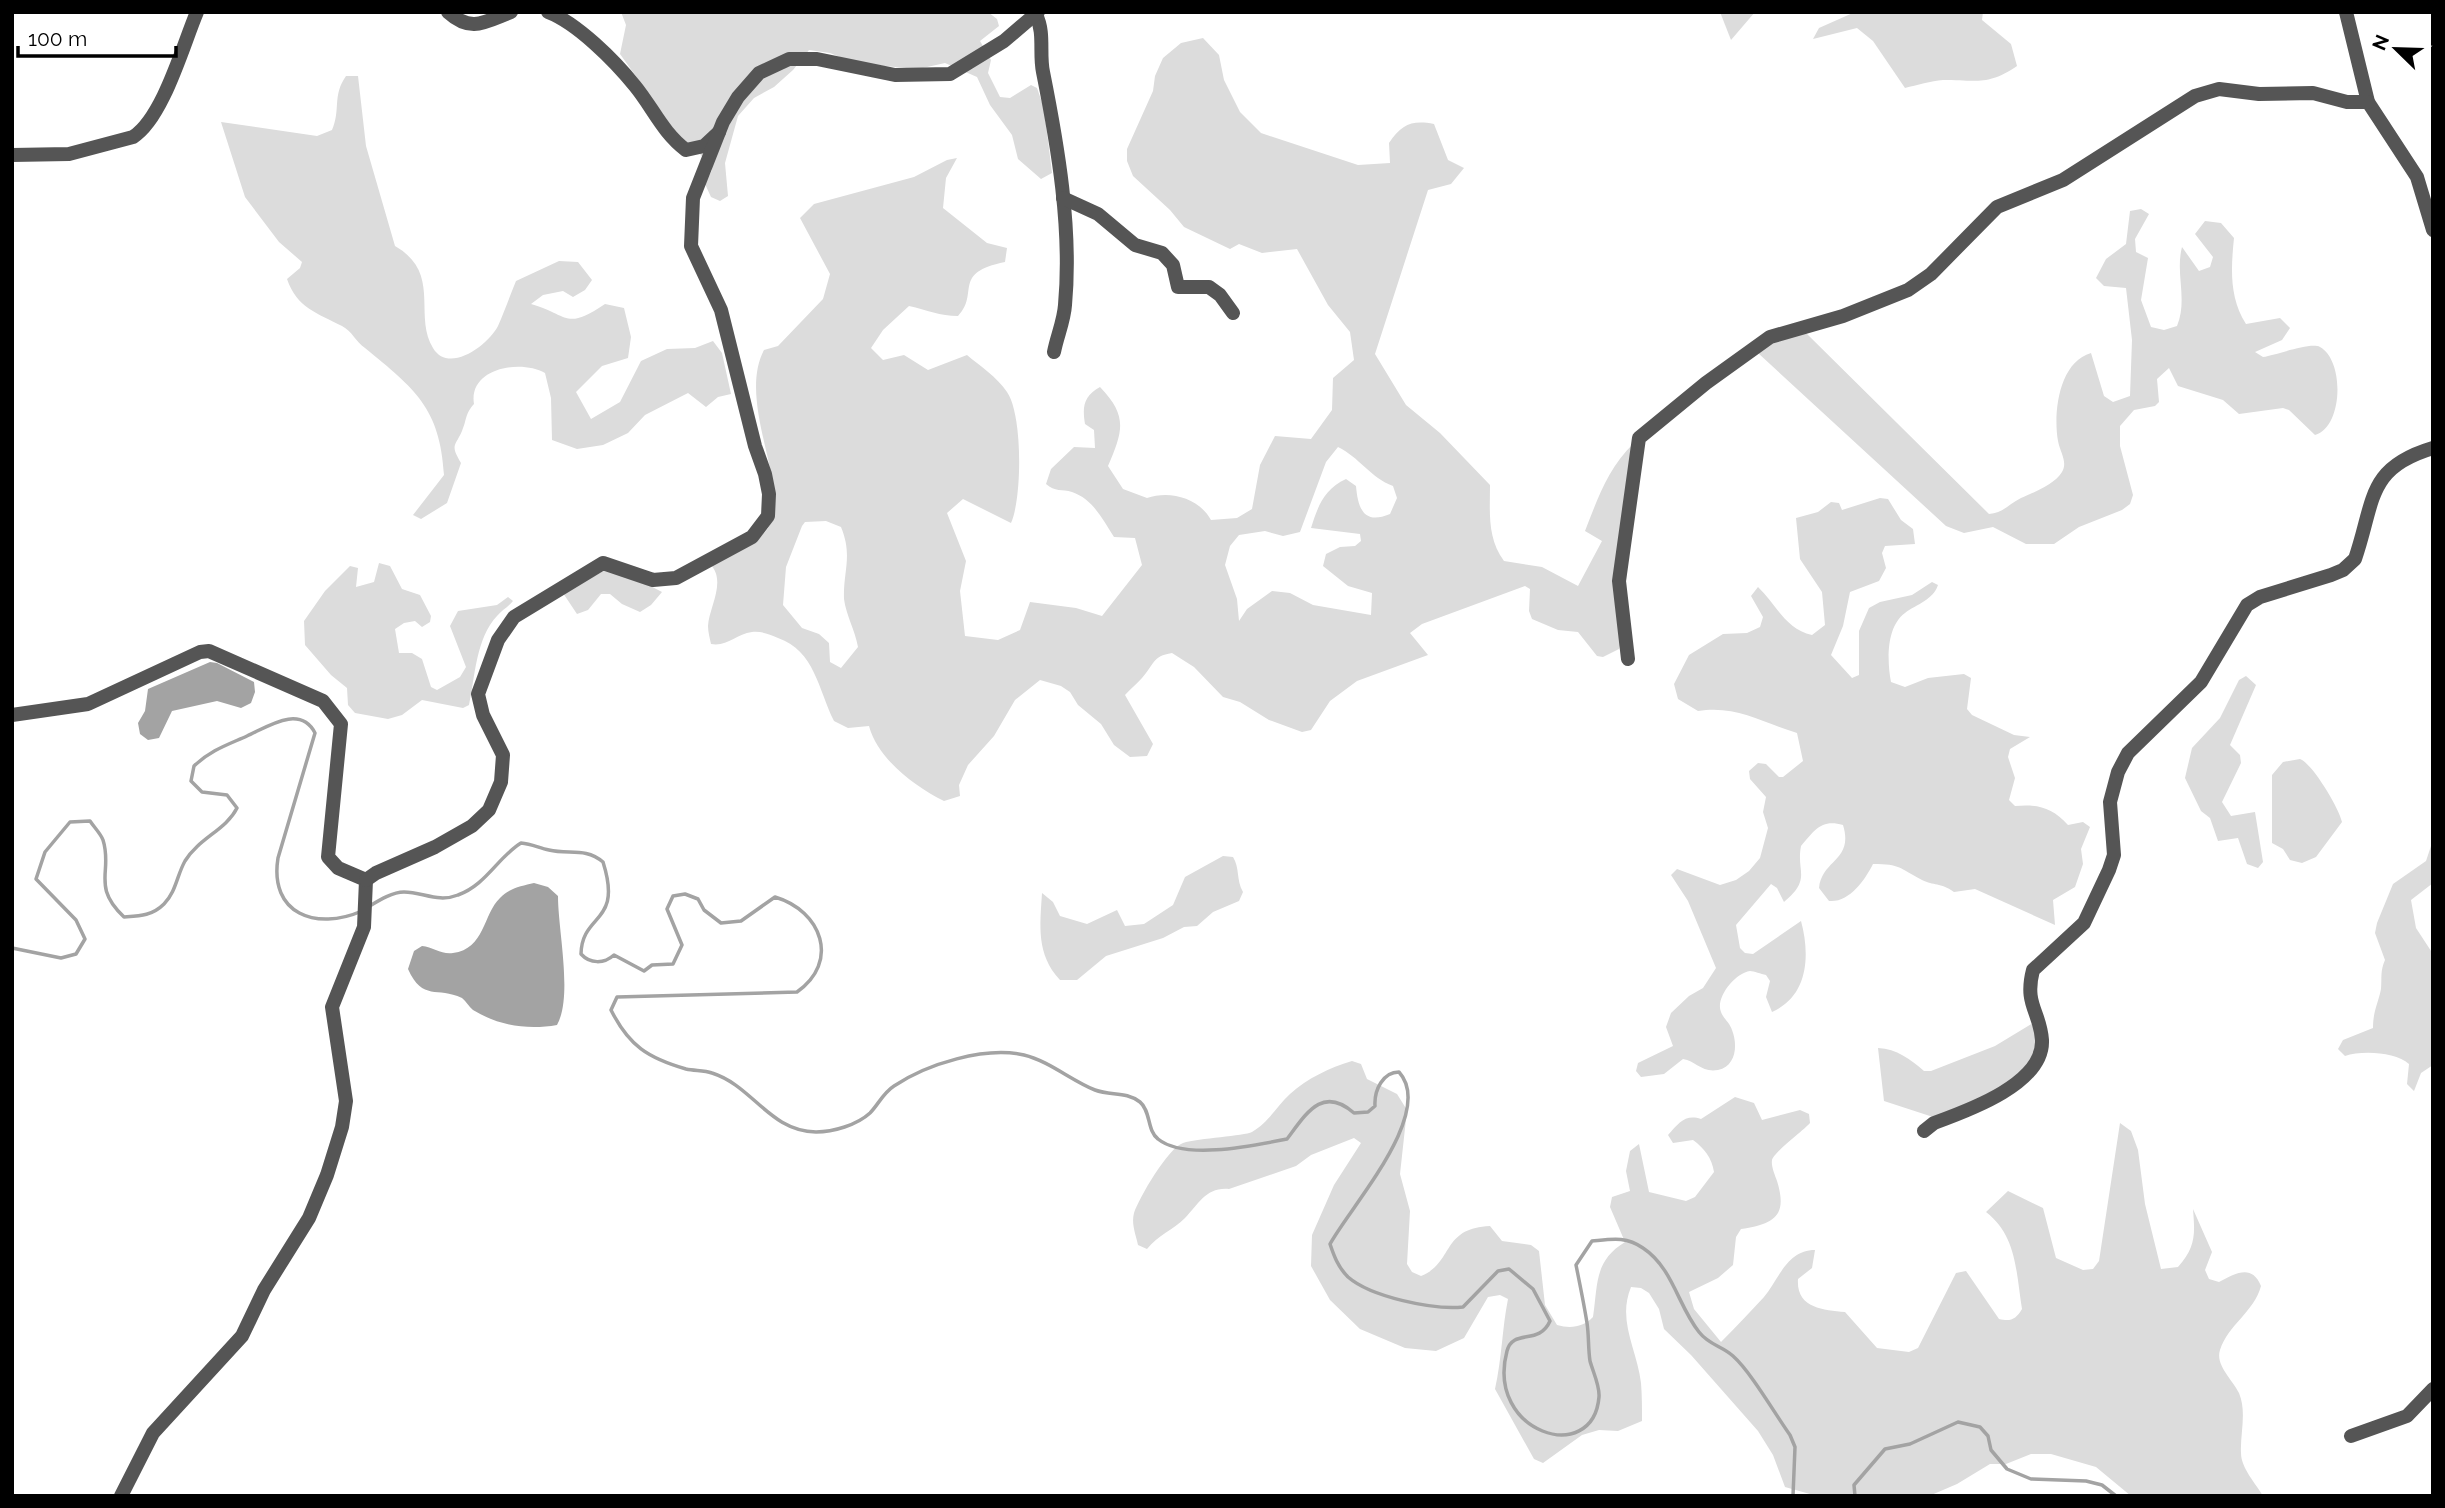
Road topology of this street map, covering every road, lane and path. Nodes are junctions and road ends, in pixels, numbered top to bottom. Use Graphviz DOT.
graph roads {
  1 [pos="197,12"];
  2 [pos="448,12"];
  3 [pos="511,12"];
  4 [pos="548,12"];
  5 [pos="2346,12"];
  6 [pos="1037,14"];
  7 [pos="2368,102"];
  8 [pos="719,132"];
  9 [pos="12,155"];
  10 [pos="1063,198"];
  11 [pos="2433,230"];
  12 [pos="1233,313"];
  13 [pos="1054,352"];
  14 [pos="2433,447"];
  15 [pos="1628,659"];
  16 [pos="12,715"];
  17 [pos="365,887"];
  18 [pos="1924,1131"];
  19 [pos="2433,1389"];
  20 [pos="2351,1436"];
  21 [pos="121,1496"];
  1 -- 9 [label="street"];
  2 -- 3 [label="street"];
  4 -- 8 [label="street"];
  5 -- 7 [label="street"];
  6 -- 8 [label="street"];
  6 -- 10 [label="street"];
  7 -- 11 [label="street"];
  7 -- 15 [label="street"];
  8 -- 17 [label="street"];
  10 -- 12 [label="street"];
  10 -- 13 [label="street"];
  14 -- 18 [label="street"];
  16 -- 17 [label="street"];
  17 -- 21 [label="street"];
  19 -- 20 [label="street"];
}
